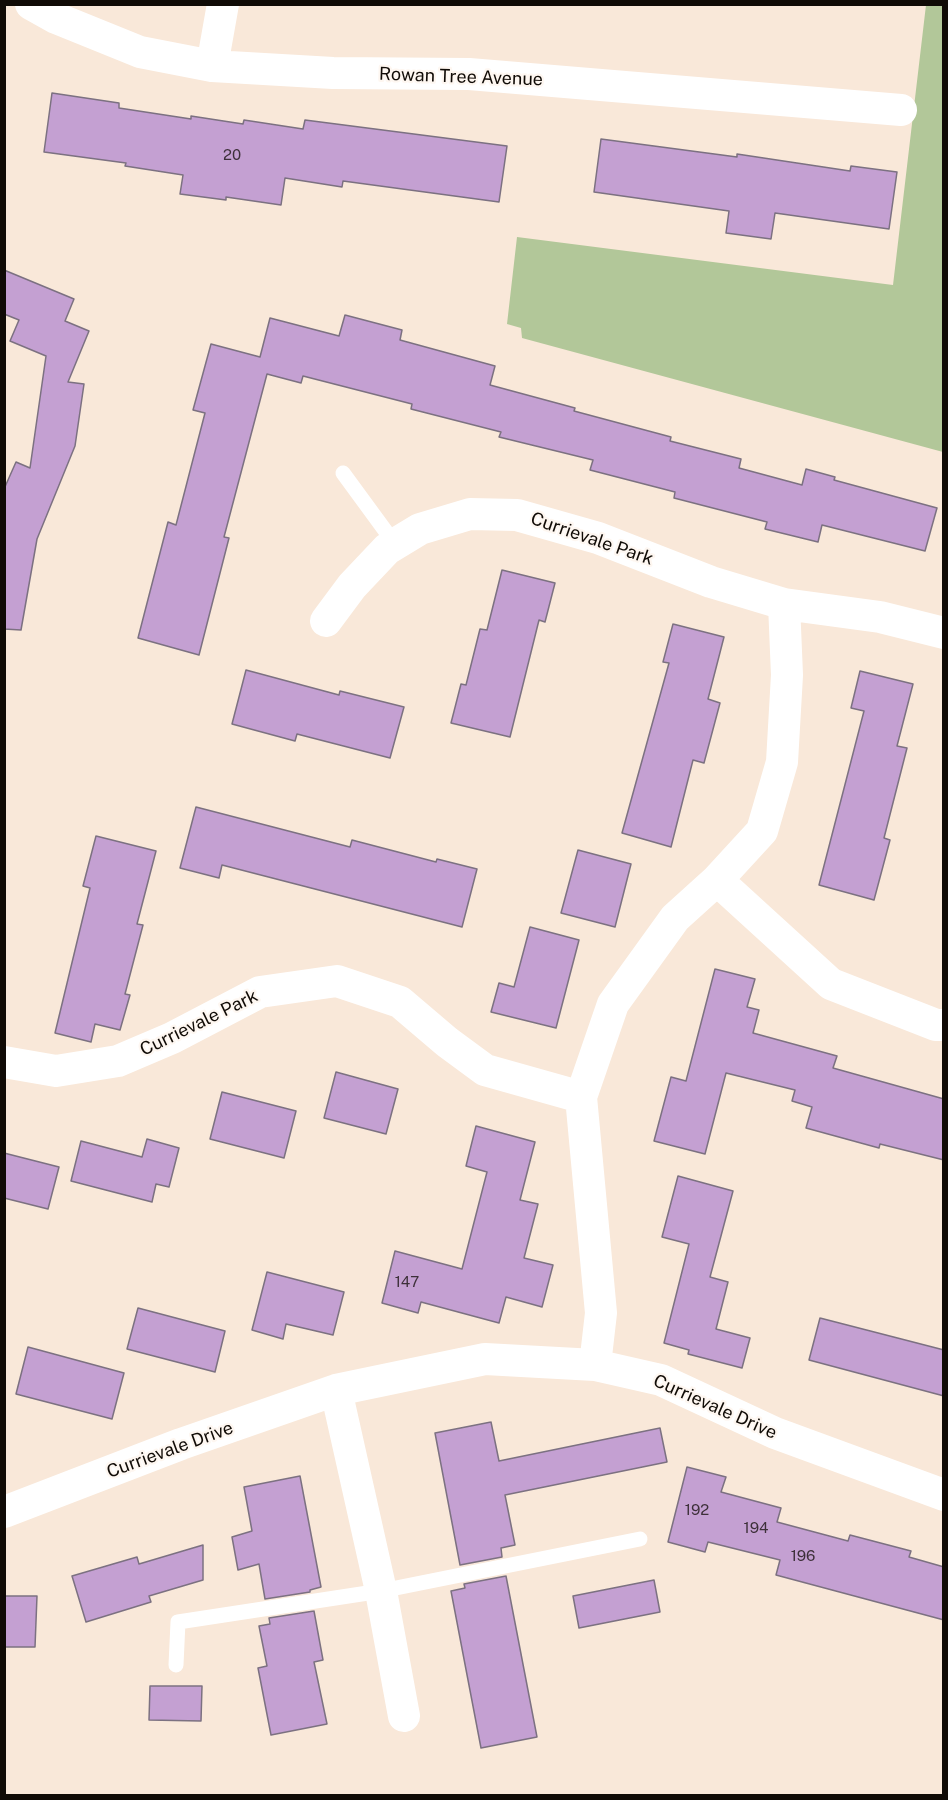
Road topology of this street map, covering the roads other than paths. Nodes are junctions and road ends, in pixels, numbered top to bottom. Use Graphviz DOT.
graph roads {
  1 [pos="31,4"];
  2 [pos="223,4"];
  3 [pos="212,66"];
  4 [pos="901,110"];
  5 [pos="343,473"];
  6 [pos="395,544"];
  7 [pos="784,604"];
  8 [pos="326,621"];
  9 [pos="944,633"];
  10 [pos="717,880"];
  11 [pos="944,1025"];
  12 [pos="4,1062"];
  13 [pos="581,1097"];
  14 [pos="596,1365"];
  15 [pos="336,1389"];
  16 [pos="944,1495"];
  17 [pos="4,1512"];
  18 [pos="640,1539"];
  19 [pos="381,1591"];
  20 [pos="176,1665"];
  21 [pos="404,1716"];
  1 -- 3 [label="street, Rowan Tree Avenue"];
  2 -- 3 [label="street"];
  3 -- 4 [label="street, Rowan Tree Avenue"];
  5 -- 6 [label="lane"];
  6 -- 7 [label="street, Currievale Park"];
  6 -- 8 [label="street, Currievale Park"];
  7 -- 9 [label="street, Currievale Park"];
  7 -- 10 [label="street"];
  10 -- 11 [label="street"];
  10 -- 13 [label="street"];
  12 -- 13 [label="street, Currievale Park"];
  13 -- 14 [label="street"];
  14 -- 15 [label="street, Currievale Drive"];
  14 -- 16 [label="street, Currievale Drive"];
  15 -- 17 [label="street, Currievale Drive"];
  15 -- 19 [label="street"];
  18 -- 19 [label="lane"];
  19 -- 20 [label="lane"];
  19 -- 21 [label="street"];
}
